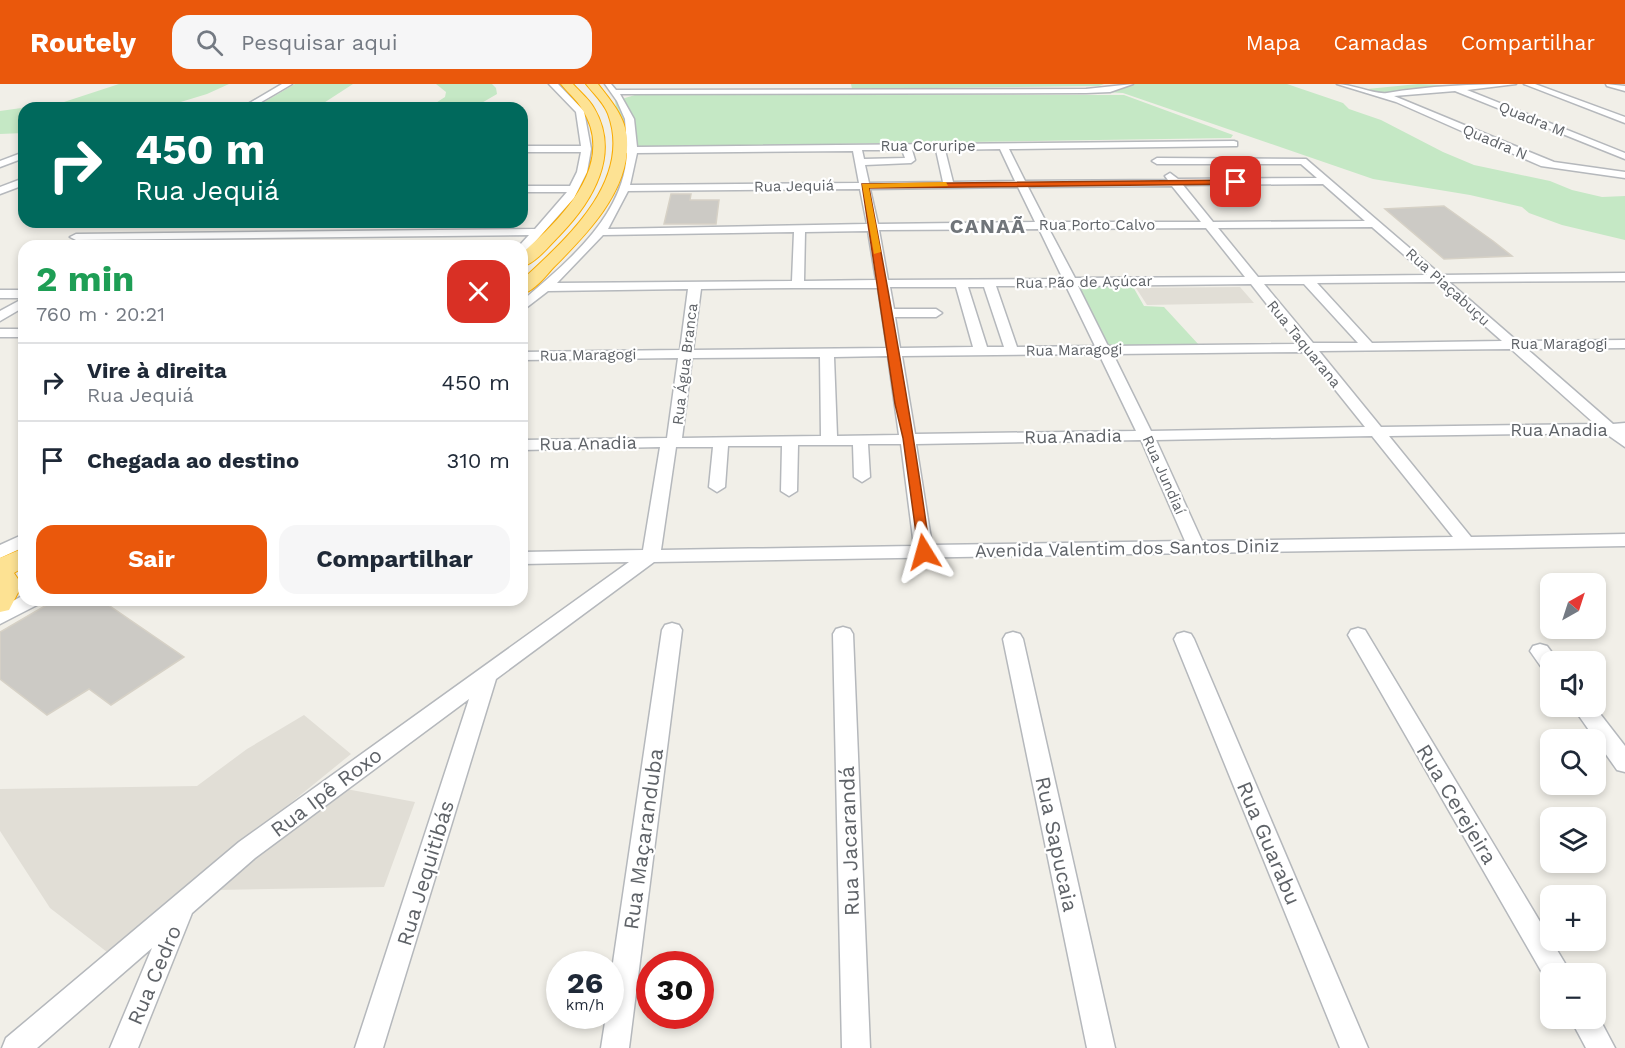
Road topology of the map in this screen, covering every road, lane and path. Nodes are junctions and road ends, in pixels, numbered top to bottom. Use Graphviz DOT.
graph roads {
  1 [pos="288,84"];
  2 [pos="553,84"];
  3 [pos="567,84"];
  4 [pos="591,84"];
  5 [pos="607,84"];
  6 [pos="1129,84"];
  7 [pos="1341,84"];
  8 [pos="1348,84"];
  9 [pos="1405,84"];
  10 [pos="1512,84"];
  11 [pos="1528,84"];
  12 [pos="1610,84"];
  13 [pos="1463,87"];
  14 [pos="1358,88"];
  15 [pos="1625,89"];
  16 [pos="1368,91"];
  17 [pos="616,94"];
  18 [pos="1382,94"];
  19 [pos="256,102"];
  20 [pos="1625,120"];
  21 [pos="1234,144"];
  22 [pos="1144,145"];
  23 [pos="940,146"];
  24 [pos="1003,146"];
  25 [pos="857,147"];
  26 [pos="906,147"];
  27 [pos="528,149"];
  28 [pos="586,149"];
  29 [pos="627,150"];
  30 [pos="1625,156"];
  31 [pos="18,157"];
  32 [pos="1602,158"];
  33 [pos="1591,159"];
  34 [pos="1263,160"];
  35 [pos="1158,161"];
  36 [pos="1219,161"];
  37 [pos="861,162"];
  38 [pos="0,164"];
  39 [pos="1545,164"];
  40 [pos="1625,169"];
  41 [pos="1604,172"];
  42 [pos="1625,175"];
  43 [pos="1324,181"];
  44 [pos="1236,182"];
  45 [pos="1283,182"];
  46 [pos="1175,183"];
  47 [pos="18,184"];
  48 [pos="950,184"];
  49 [pos="1021,184"];
  50 [pos="865,186"];
  51 [pos="624,188"];
  52 [pos="528,189"];
  53 [pos="574,189"];
  54 [pos="0,191"];
  55 [pos="1378,224"];
  56 [pos="1043,225"];
  57 [pos="1208,225"];
  58 [pos="374,228"];
  59 [pos="873,228"];
  60 [pos="800,229"];
  61 [pos="540,232"];
  62 [pos="600,232"];
  63 [pos="370,234"];
  64 [pos="76,237"];
  65 [pos="119,237"];
  66 [pos="115,240"];
  67 [pos="366,240"];
  68 [pos="528,244"];
  69 [pos="528,256"];
  70 [pos="1625,277"];
  71 [pos="1437,278"];
  72 [pos="1253,281"];
  73 [pos="1308,281"];
  74 [pos="528,283"];
  75 [pos="988,283"];
  76 [pos="1069,283"];
  77 [pos="883,284"];
  78 [pos="961,284"];
  79 [pos="798,285"];
  80 [pos="695,286"];
  81 [pos="543,288"];
  82 [pos="0,294"];
  83 [pos="18,294"];
  84 [pos="528,302"];
  85 [pos="18,306"];
  86 [pos="888,313"];
  87 [pos="936,313"];
  88 [pos="0,318"];
  89 [pos="0,333"];
  90 [pos="18,333"];
  91 [pos="1513,344"];
  92 [pos="1625,344"];
  93 [pos="1307,348"];
  94 [pos="1370,348"];
  95 [pos="1102,350"];
  96 [pos="981,351"];
  97 [pos="1012,351"];
  98 [pos="894,352"];
  99 [pos="687,353"];
  100 [pos="827,353"];
  101 [pos="528,356"];
  102 [pos="1618,428"];
  103 [pos="1376,431"];
  104 [pos="1146,435"];
  105 [pos="909,438"];
  106 [pos="860,439"];
  107 [pos="790,440"];
  108 [pos="829,440"];
  109 [pos="721,441"];
  110 [pos="672,442"];
  111 [pos="1625,442"];
  112 [pos="528,445"];
  113 [pos="862,477"];
  114 [pos="717,487"];
  115 [pos="789,491"];
  116 [pos="1625,540"];
  117 [pos="1466,542"];
  118 [pos="18,543"];
  119 [pos="1196,547"];
  120 [pos="0,552"];
  121 [pos="924,552"];
  122 [pos="651,555"];
  123 [pos="528,558"];
  124 [pos="18,559"];
  125 [pos="0,569"];
  126 [pos="672,630"];
  127 [pos="843,634"];
  128 [pos="1358,635"];
  129 [pos="1013,639"];
  130 [pos="1184,639"];
  131 [pos="473,693"];
  132 [pos="1590,717"];
  133 [pos="1625,763"];
  134 [pos="183,903"];
  135 [pos="1551,963"];
  136 [pos="1590,1029"];
  137 [pos="16,1048"];
  138 [pos="124,1048"];
  139 [pos="369,1048"];
  140 [pos="615,1048"];
  141 [pos="856,1048"];
  142 [pos="1101,1048"];
  143 [pos="1354,1048"];
  144 [pos="1601,1048"];
  1 -- 19 [label="street"];
  2 -- 28 [label="street"];
  3 -- 69 [label="highway"];
  4 -- 29 [label="highway"];
  5 -- 17 [label="street"];
  6 -- 17 [label="street"];
  7 -- 16 [label="street"];
  8 -- 14 [label="street"];
  9 -- 14 [label="street"];
  10 -- 13 [label="street, Quadra M"];
  11 -- 20 [label="street"];
  12 -- 15 [label="street"];
  13 -- 18 [label="street"];
  13 -- 30 [label="street, Quadra M"];
  14 -- 16 [label="street"];
  16 -- 18 [label="street"];
  17 -- 29 [label="street"];
  18 -- 39 [label="street"];
  21 -- 22 [label="street, Rua Coruripe"];
  22 -- 24 [label="street, Rua Coruripe"];
  22 -- 35 [label="street, Rua Taquarana"];
  23 -- 24 [label="street, Rua Coruripe"];
  23 -- 26 [label="street, Rua Coruripe"];
  23 -- 48 [label="street"];
  24 -- 49 [label="street, Rua Jundiaí"];
  25 -- 26 [label="street, Rua Coruripe"];
  25 -- 29 [label="street, Rua Coruripe"];
  25 -- 37 [label="street"];
  26 -- 37 [label="street"];
  27 -- 28 [label="street"];
  28 -- 53 [label="street"];
  29 -- 51 [label="street"];
  29 -- 74 [label="highway"];
  30 -- 32 [label="street"];
  31 -- 38 [label="street"];
  33 -- 39 [label="street, Quadra N"];
  34 -- 36 [label="street"];
  34 -- 43 [label="street, Rua Piaçabuçu"];
  34 -- 45 [label="street"];
  35 -- 36 [label="street"];
  35 -- 46 [label="street, Rua Taquarana"];
  36 -- 44 [label="street"];
  37 -- 50 [label="street"];
  39 -- 41 [label="street"];
  40 -- 41 [label="street"];
  41 -- 42 [label="street"];
  43 -- 45 [label="street, Rua Jequiá"];
  43 -- 55 [label="street, Rua Piaçabuçu"];
  44 -- 45 [label="street, Rua Jequiá"];
  44 -- 46 [label="street, Rua Jequiá"];
  46 -- 49 [label="street, Rua Jequiá"];
  46 -- 57 [label="street, Rua Taquarana"];
  47 -- 54 [label="street"];
  48 -- 49 [label="street, Rua Jequiá"];
  48 -- 50 [label="street, Rua Jequiá"];
  49 -- 56 [label="street, Rua Jundiaí"];
  50 -- 51 [label="street, Rua Jequiá"];
  50 -- 59 [label="street"];
  51 -- 62 [label="street"];
  52 -- 53 [label="street"];
  53 -- 61 [label="street"];
  55 -- 57 [label="street, Rua Porto Calvo"];
  55 -- 71 [label="street, Rua Piaçabuçu"];
  56 -- 57 [label="street, Rua Porto Calvo"];
  56 -- 59 [label="street, Rua Porto Calvo"];
  56 -- 76 [label="street, Rua Jundiaí"];
  57 -- 72 [label="street, Rua Taquarana"];
  58 -- 63 [label="street"];
  59 -- 60 [label="street, Rua Porto Calvo"];
  59 -- 77 [label="street"];
  60 -- 62 [label="street, Rua Porto Calvo"];
  60 -- 79 [label="street"];
  61 -- 63 [label="street"];
  61 -- 68 [label="street"];
  62 -- 81 [label="street"];
  63 -- 65 [label="street"];
  63 -- 67 [label="street"];
  64 -- 65 [label="street"];
  65 -- 66 [label="street"];
  70 -- 71 [label="street, Rua Pão de Açúcar"];
  71 -- 73 [label="street, Rua Pão de Açúcar"];
  71 -- 91 [label="street, Rua Piaçabuçu"];
  72 -- 73 [label="street, Rua Pão de Açúcar"];
  72 -- 76 [label="street, Rua Pão de Açúcar"];
  72 -- 93 [label="street, Rua Taquarana"];
  73 -- 94 [label="street"];
  75 -- 76 [label="street, Rua Pão de Açúcar"];
  75 -- 78 [label="street, Rua Pão de Açúcar"];
  75 -- 97 [label="street"];
  76 -- 95 [label="street, Rua Jundiaí"];
  77 -- 78 [label="street, Rua Pão de Açúcar"];
  77 -- 79 [label="street, Rua Pão de Açúcar"];
  77 -- 86 [label="street"];
  78 -- 96 [label="street"];
  79 -- 80 [label="street, Rua Pão de Açúcar"];
  80 -- 81 [label="street, Rua Pão de Açúcar"];
  80 -- 99 [label="street, Rua Água Branca"];
  81 -- 84 [label="street"];
  82 -- 83 [label="street"];
  85 -- 88 [label="street"];
  86 -- 87 [label="street"];
  86 -- 98 [label="street"];
  89 -- 90 [label="street"];
  91 -- 92 [label="street, Rua Maragogi"];
  91 -- 94 [label="street, Rua Maragogi"];
  91 -- 102 [label="street, Rua Piaçabuçu"];
  93 -- 94 [label="street, Rua Maragogi"];
  93 -- 95 [label="street, Rua Maragogi"];
  93 -- 103 [label="street, Rua Taquarana"];
  95 -- 97 [label="street, Rua Maragogi"];
  95 -- 104 [label="street, Rua Jundiaí"];
  96 -- 97 [label="street, Rua Maragogi"];
  96 -- 98 [label="street, Rua Maragogi"];
  98 -- 100 [label="street, Rua Maragogi"];
  98 -- 105 [label="street"];
  99 -- 100 [label="street, Rua Maragogi"];
  99 -- 101 [label="street, Rua Maragogi"];
  99 -- 110 [label="street, Rua Água Branca"];
  100 -- 108 [label="street"];
  102 -- 103 [label="street, Rua Anadia"];
  102 -- 111 [label="street, Rua Piaçabuçu"];
  103 -- 104 [label="street, Rua Anadia"];
  103 -- 117 [label="street, Rua Taquarana"];
  104 -- 105 [label="street, Rua Anadia"];
  104 -- 119 [label="street, Rua Jundiaí"];
  105 -- 106 [label="street, Rua Anadia"];
  105 -- 121 [label="street"];
  106 -- 108 [label="street, Rua Anadia"];
  106 -- 113 [label="street"];
  107 -- 108 [label="street, Rua Anadia"];
  107 -- 109 [label="street, Rua Anadia"];
  107 -- 115 [label="street"];
  109 -- 110 [label="street, Rua Anadia"];
  109 -- 114 [label="street"];
  110 -- 112 [label="street, Rua Anadia"];
  110 -- 122 [label="street, Rua Água Branca"];
  116 -- 117 [label="street, Avenida Valentim dos Santos Diniz"];
  117 -- 119 [label="street, Avenida Valentim dos Santos Diniz"];
  118 -- 120 [label="street"];
  119 -- 121 [label="street, Avenida Valentim dos Santos Diniz"];
  121 -- 122 [label="street, Avenida Valentim dos Santos Diniz"];
  122 -- 123 [label="street, Avenida Valentim dos Santos Diniz"];
  122 -- 131 [label="street, Rua Jequitibás"];
  124 -- 125 [label="highway"];
  126 -- 140 [label="street, Rua Maçaranduba"];
  127 -- 141 [label="street, Rua Jacarandá"];
  128 -- 135 [label="street, Rua Cerejeira"];
  129 -- 142 [label="street, Rua Sapucaia"];
  130 -- 143 [label="street, Rua Guarabu"];
  131 -- 134 [label="street, Rua Ipê Roxo"];
  131 -- 139 [label="street, Rua Jequitibás"];
  132 -- 133 [label="street"];
  134 -- 137 [label="street, Rua Ipê Roxo"];
  134 -- 138 [label="street, Rua Cedro"];
  136 -- 144 [label="street"];
}
